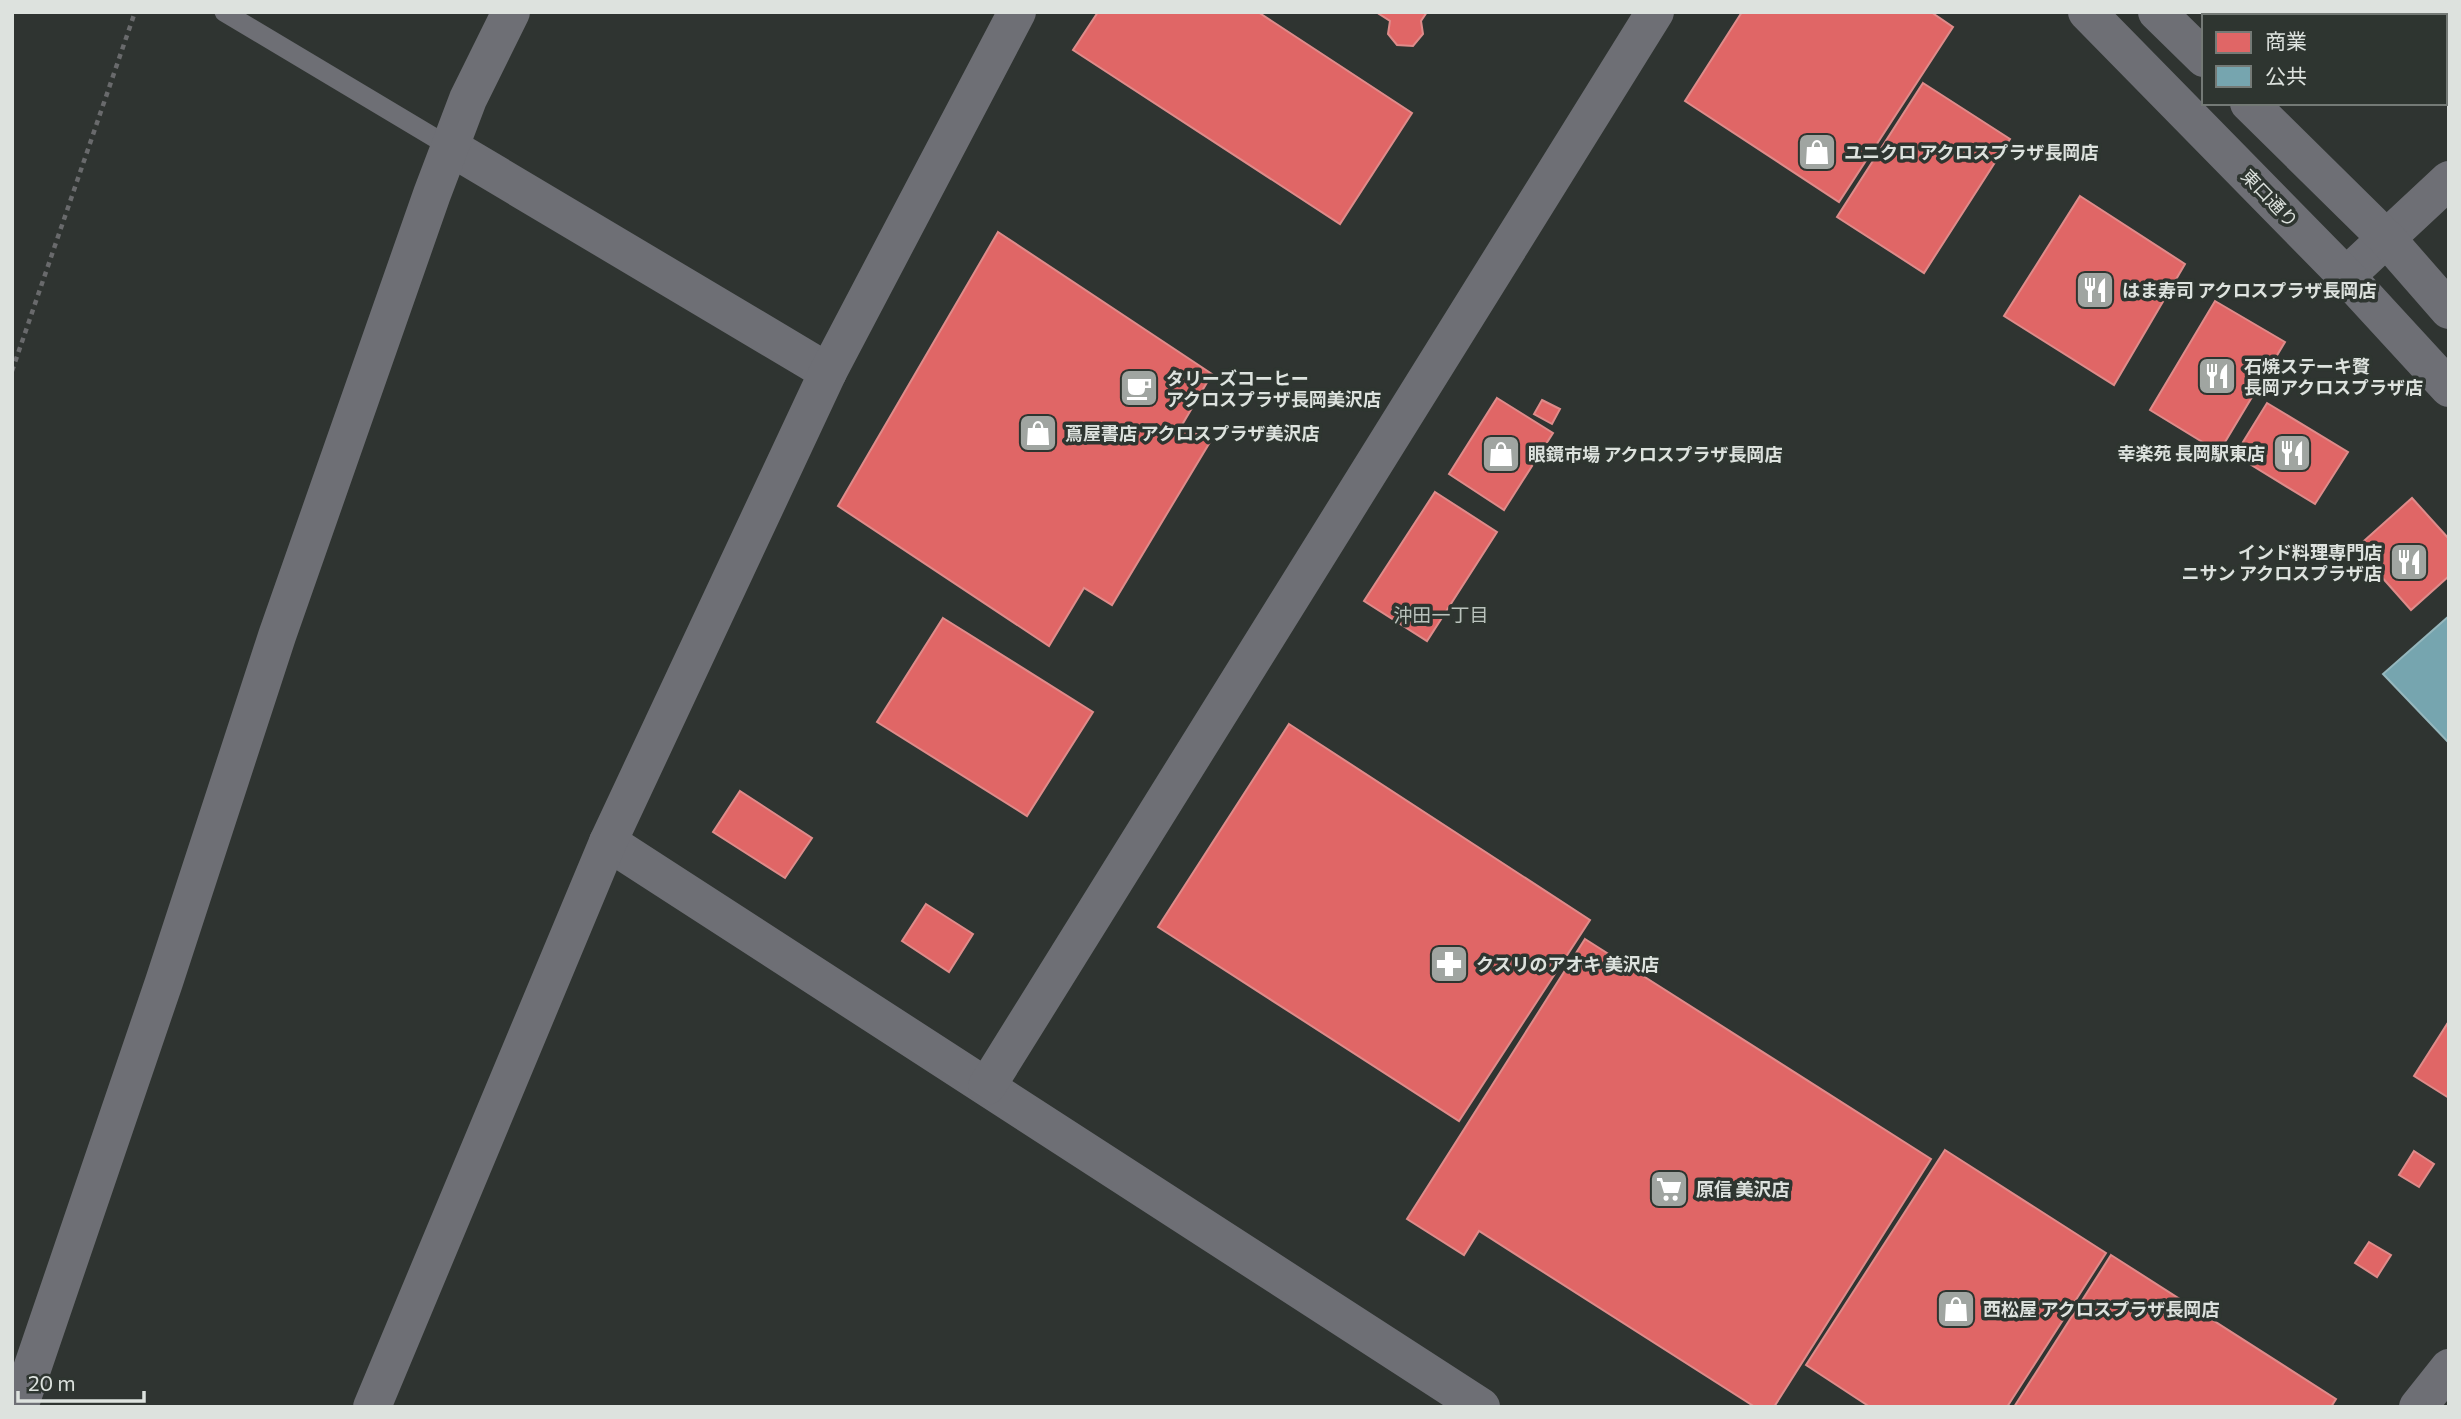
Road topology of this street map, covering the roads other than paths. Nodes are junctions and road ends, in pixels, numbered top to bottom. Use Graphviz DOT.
graph roads {
  1 [pos="225,12"];
  2 [pos="511,12"];
  3 [pos="1017,12"];
  4 [pos="1656,12"];
  5 [pos="2087,12"];
  6 [pos="2157,12"];
  7 [pos="2202,56"];
  8 [pos="2251,105"];
  9 [pos="450,147"];
  10 [pos="2449,180"];
  11 [pos="2387,239"];
  12 [pos="2346,276"];
  13 [pos="2449,310"];
  14 [pos="828,372"];
  15 [pos="2449,388"];
  16 [pos="608,842"];
  17 [pos="988,1086"];
  18 [pos="2449,1368"];
  19 [pos="19,1407"];
  20 [pos="372,1407"];
  21 [pos="1481,1407"];
  22 [pos="2418,1407"];
  1 -- 9 [label="lane"];
  2 -- 9 [label="street"];
  3 -- 14 [label="street"];
  4 -- 17 [label="street"];
  5 -- 12 [label="street, 東口通り"];
  6 -- 7 [label="street"];
  8 -- 11 [label="street"];
  9 -- 14 [label="street"];
  9 -- 19 [label="street"];
  10 -- 11 [label="street"];
  11 -- 12 [label="street"];
  11 -- 13 [label="street"];
  12 -- 15 [label="street, 東口通り"];
  14 -- 16 [label="street"];
  16 -- 17 [label="street"];
  16 -- 20 [label="street"];
  17 -- 21 [label="street"];
  18 -- 22 [label="street"];
}
